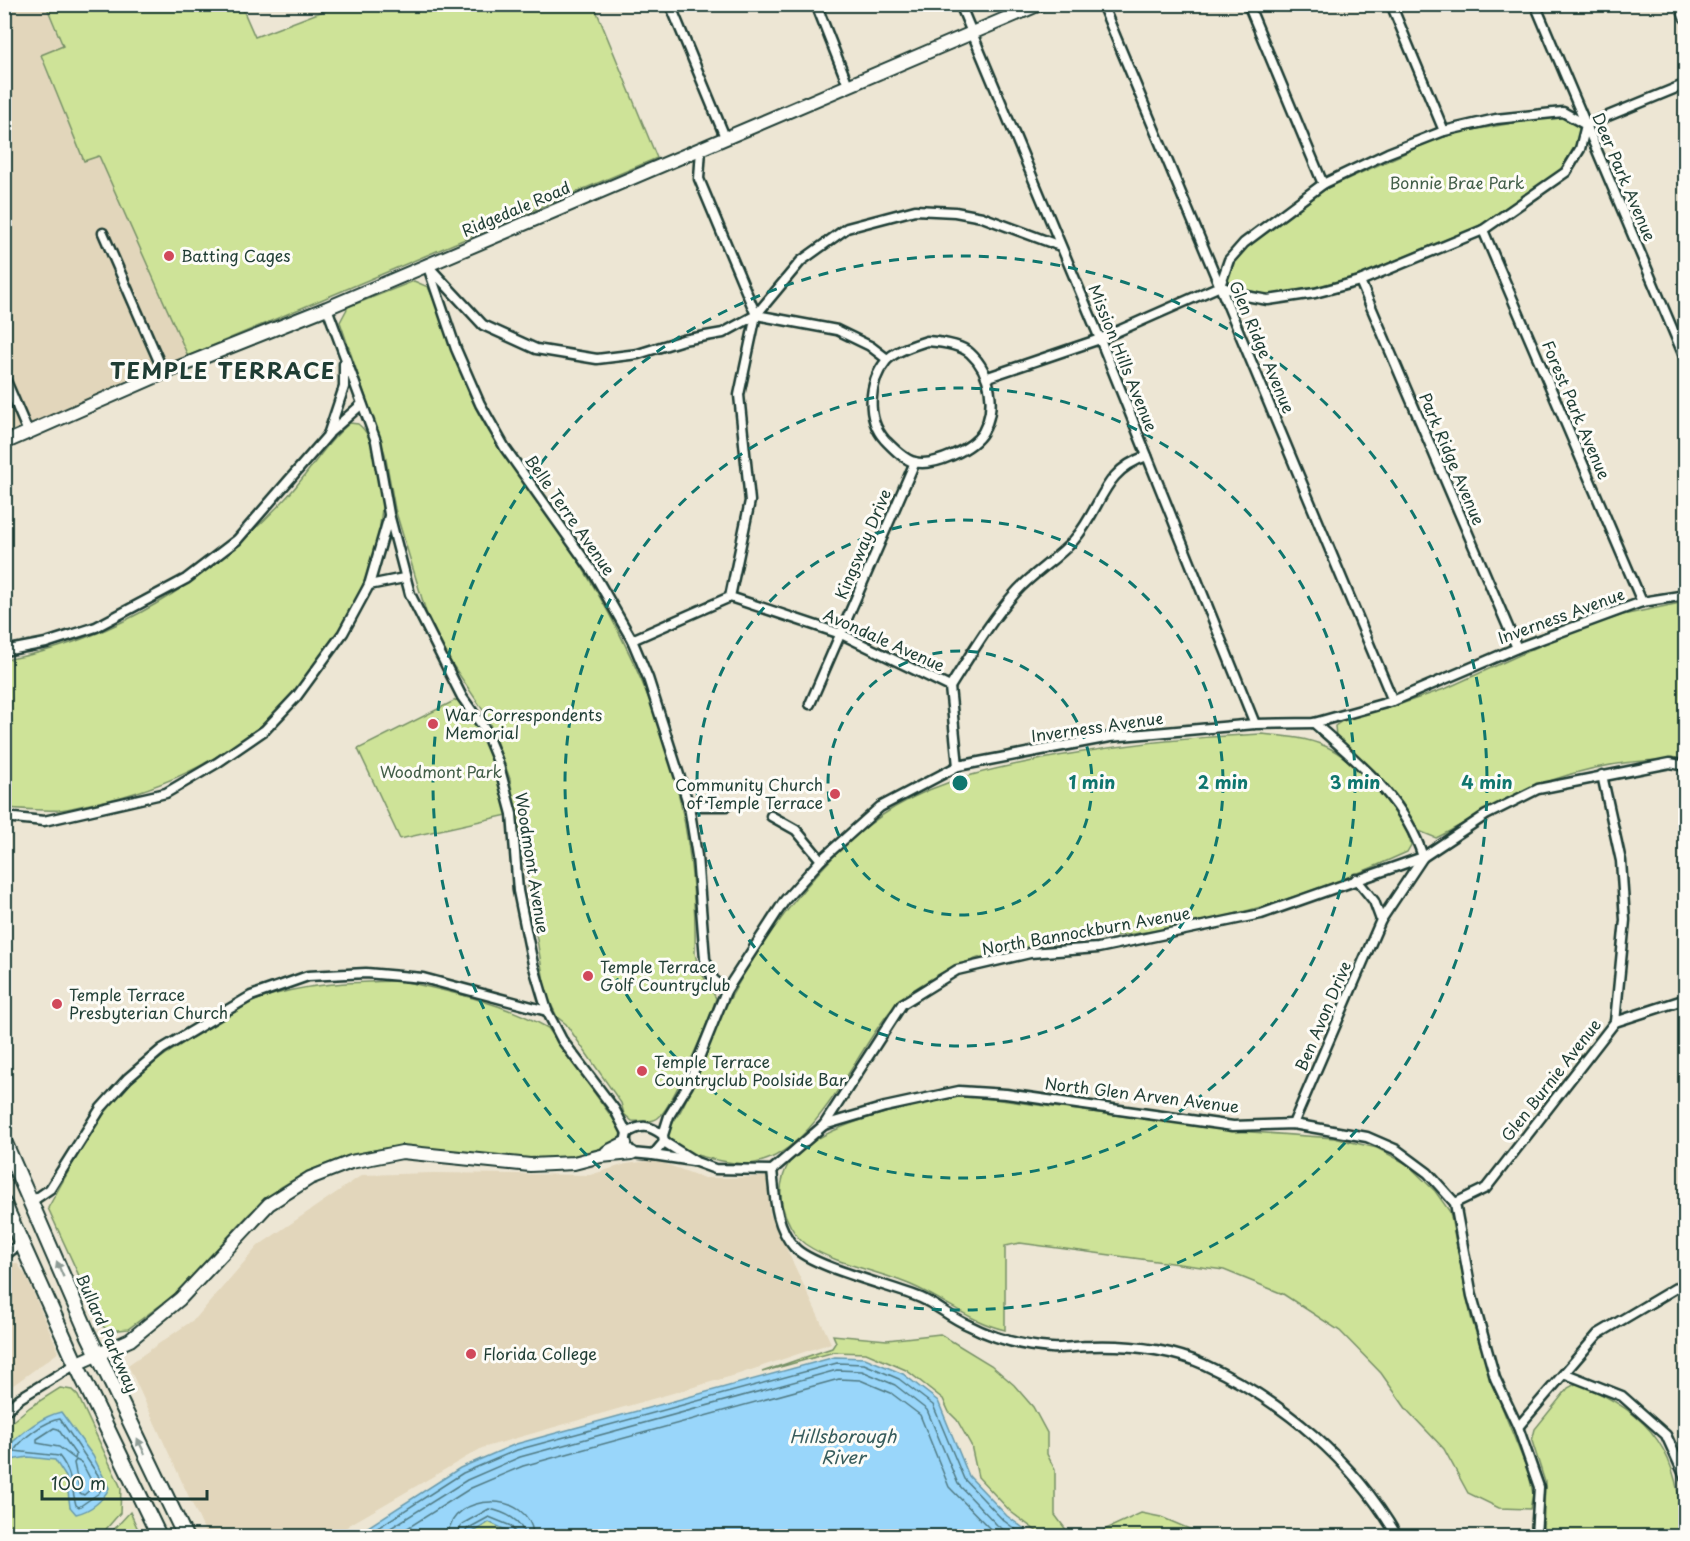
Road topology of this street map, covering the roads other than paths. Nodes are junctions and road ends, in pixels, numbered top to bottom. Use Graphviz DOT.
graph roads {
  1 [pos="670,4"];
  2 [pos="816,4"];
  3 [pos="960,4"];
  4 [pos="1040,4"];
  5 [pos="1102,4"];
  6 [pos="1248,4"];
  7 [pos="1392,4"];
  8 [pos="1535,4"];
  9 [pos="1681,4"];
  10 [pos="1686,16"];
  11 [pos="972,34"];
  12 [pos="1686,84"];
  13 [pos="848,85"];
  14 [pos="1586,125"];
  15 [pos="1444,131"];
  16 [pos="724,137"];
  17 [pos="701,149"];
  18 [pos="1323,184"];
  19 [pos="1484,230"];
  20 [pos="103,233"];
  21 [pos="1060,246"];
  22 [pos="427,264"];
  23 [pos="1360,281"];
  24 [pos="1220,286"];
  25 [pos="327,309"];
  26 [pos="756,315"];
  27 [pos="1100,339"];
  28 [pos="344,357"];
  29 [pos="887,359"];
  30 [pos="1686,361"];
  31 [pos="164,373"];
  32 [pos="4,376"];
  33 [pos="988,377"];
  34 [pos="362,404"];
  35 [pos="28,432"];
  36 [pos="328,435"];
  37 [pos="4,443"];
  38 [pos="1147,456"];
  39 [pos="915,462"];
  40 [pos="389,514"];
  41 [pos="404,578"];
  42 [pos="369,585"];
  43 [pos="1686,595"];
  44 [pos="730,597"];
  45 [pos="1642,603"];
  46 [pos="841,634"];
  47 [pos="632,640"];
  48 [pos="1517,648"];
  49 [pos="4,651"];
  50 [pos="951,687"];
  51 [pos="1393,701"];
  52 [pos="810,704"];
  53 [pos="1314,723"];
  54 [pos="1255,724"];
  55 [pos="958,766"];
  56 [pos="1686,766"];
  57 [pos="1602,775"];
  58 [pos="689,806"];
  59 [pos="727,806"];
  60 [pos="771,816"];
  61 [pos="4,817"];
  62 [pos="1423,857"];
  63 [pos="821,860"];
  64 [pos="1356,879"];
  65 [pos="1381,920"];
  66 [pos="726,991"];
  67 [pos="1686,999"];
  68 [pos="547,1011"];
  69 [pos="1615,1022"];
  70 [pos="615,1110"];
  71 [pos="669,1116"];
  72 [pos="1293,1124"];
  73 [pos="650,1125"];
  74 [pos="824,1125"];
  75 [pos="638,1126"];
  76 [pos="663,1138"];
  77 [pos="4,1140"];
  78 [pos="628,1143"];
  79 [pos="653,1155"];
  80 [pos="696,1162"];
  81 [pos="772,1170"];
  82 [pos="31,1202"];
  83 [pos="1455,1203"];
  84 [pos="4,1204"];
  85 [pos="21,1243"];
  86 [pos="4,1256"];
  87 [pos="1686,1282"];
  88 [pos="98,1354"];
  89 [pos="76,1364"];
  90 [pos="1566,1374"];
  91 [pos="4,1412"];
  92 [pos="1518,1427"];
  93 [pos="1686,1479"];
  94 [pos="159,1536"];
  95 [pos="185,1536"];
  96 [pos="1397,1536"];
  97 [pos="1536,1536"];
  1 -- 16 [label="street"];
  2 -- 13 [label="street"];
  3 -- 11 [label="street, Mission Hills Avenue"];
  4 -- 11 [label="street, Ridgedale Road"];
  5 -- 24 [label="street, Glen Ridge Avenue"];
  6 -- 18 [label="street"];
  7 -- 15 [label="street"];
  8 -- 14 [label="street, Deer Park Avenue"];
  9 -- 10 [label="street"];
  11 -- 13 [label="street, Ridgedale Road"];
  11 -- 21 [label="street, Mission Hills Avenue"];
  12 -- 14 [label="street"];
  13 -- 16 [label="street, Ridgedale Road"];
  14 -- 15 [label="street"];
  14 -- 19 [label="street"];
  14 -- 30 [label="street, Deer Park Avenue"];
  15 -- 18 [label="street"];
  16 -- 17 [label="street, Ridgedale Road"];
  17 -- 22 [label="street, Ridgedale Road"];
  17 -- 26 [label="street"];
  18 -- 24 [label="street"];
  19 -- 23 [label="street"];
  19 -- 45 [label="street, Forest Park Avenue"];
  20 -- 31 [label="street"];
  21 -- 26 [label="street"];
  21 -- 27 [label="street, Mission Hills Avenue"];
  22 -- 25 [label="street, Ridgedale Road"];
  22 -- 26 [label="street"];
  22 -- 47 [label="street, Belle Terre Avenue"];
  23 -- 24 [label="street"];
  23 -- 48 [label="street, Park Ridge Avenue"];
  24 -- 27 [label="street"];
  24 -- 51 [label="street, Glen Ridge Avenue"];
  25 -- 28 [label="street, Woodmont Avenue"];
  25 -- 31 [label="street, Ridgedale Road"];
  26 -- 29 [label="street"];
  26 -- 44 [label="street"];
  27 -- 33 [label="street"];
  27 -- 38 [label="street, Mission Hills Avenue"];
  28 -- 34 [label="street, Woodmont Avenue"];
  28 -- 36 [label="street"];
  29 -- 33 [label="street"];
  29 -- 39 [label="street"];
  31 -- 35 [label="street, Ridgedale Road"];
  32 -- 35 [label="street"];
  33 -- 39 [label="street"];
  34 -- 36 [label="street"];
  34 -- 40 [label="street, Woodmont Avenue"];
  35 -- 37 [label="street, Ridgedale Road"];
  36 -- 49 [label="street"];
  38 -- 50 [label="street"];
  38 -- 54 [label="street, Mission Hills Avenue"];
  39 -- 46 [label="street, Kingsway Drive"];
  40 -- 41 [label="street, Woodmont Avenue"];
  40 -- 42 [label="street"];
  41 -- 42 [label="street"];
  41 -- 68 [label="street, Woodmont Avenue"];
  42 -- 61 [label="street"];
  43 -- 45 [label="street, Inverness Avenue"];
  44 -- 46 [label="street, Avondale Avenue"];
  44 -- 47 [label="street"];
  45 -- 48 [label="street, Inverness Avenue"];
  46 -- 50 [label="street, Avondale Avenue"];
  46 -- 52 [label="street, Kingsway Drive"];
  47 -- 58 [label="street, Belle Terre Avenue"];
  48 -- 51 [label="street, Inverness Avenue"];
  50 -- 55 [label="street, Avondale Avenue"];
  51 -- 53 [label="street, Inverness Avenue"];
  53 -- 54 [label="street, Inverness Avenue"];
  53 -- 62 [label="street"];
  54 -- 55 [label="street, Inverness Avenue"];
  55 -- 63 [label="street, Inverness Avenue"];
  56 -- 57 [label="street, North Bannockburn Avenue"];
  57 -- 62 [label="street, North Bannockburn Avenue"];
  57 -- 69 [label="street"];
  58 -- 59 [label="street"];
  58 -- 66 [label="street, Belle Terre Avenue"];
  60 -- 63 [label="street"];
  62 -- 64 [label="street, North Bannockburn Avenue"];
  62 -- 65 [label="street, Ben Avon Drive"];
  63 -- 66 [label="street, Inverness Avenue"];
  64 -- 65 [label="street"];
  64 -- 74 [label="street, North Bannockburn Avenue"];
  65 -- 72 [label="street, Ben Avon Drive"];
  66 -- 71 [label="street, Inverness Avenue"];
  67 -- 69 [label="street, Glen Burnie Avenue"];
  68 -- 70 [label="street, Woodmont Avenue"];
  68 -- 82 [label="street"];
  69 -- 83 [label="street, Glen Burnie Avenue"];
  70 -- 75 [label="street, Woodmont Avenue"];
  70 -- 78 [label="street, Woodmont Avenue"];
  71 -- 73 [label="street"];
  71 -- 76 [label="street, Inverness Avenue"];
  72 -- 74 [label="street, North Glen Arven Avenue"];
  72 -- 83 [label="street, North Glen Arven Avenue"];
  73 -- 75 [label="street"];
  73 -- 76 [label="street"];
  74 -- 81 [label="street, North Glen Arven Avenue"];
  75 -- 78 [label="street"];
  76 -- 79 [label="street"];
  76 -- 80 [label="street"];
  77 -- 82 [label="main road, Bullard Parkway"];
  78 -- 79 [label="street"];
  78 -- 88 [label="street"];
  79 -- 80 [label="street"];
  80 -- 81 [label="street"];
  81 -- 96 [label="street"];
  88 -- 82 [label="main road, Bullard Parkway, one-way"];
  83 -- 92 [label="street"];
  84 -- 85 [label="main road"];
  85 -- 86 [label="street"];
  85 -- 89 [label="main road"];
  87 -- 90 [label="street"];
  88 -- 89 [label="street"];
  95 -- 88 [label="main road, Bullard Parkway, one-way"];
  89 -- 91 [label="street"];
  89 -- 94 [label="main road"];
  90 -- 92 [label="street"];
  90 -- 93 [label="street"];
  92 -- 97 [label="street"];
}
